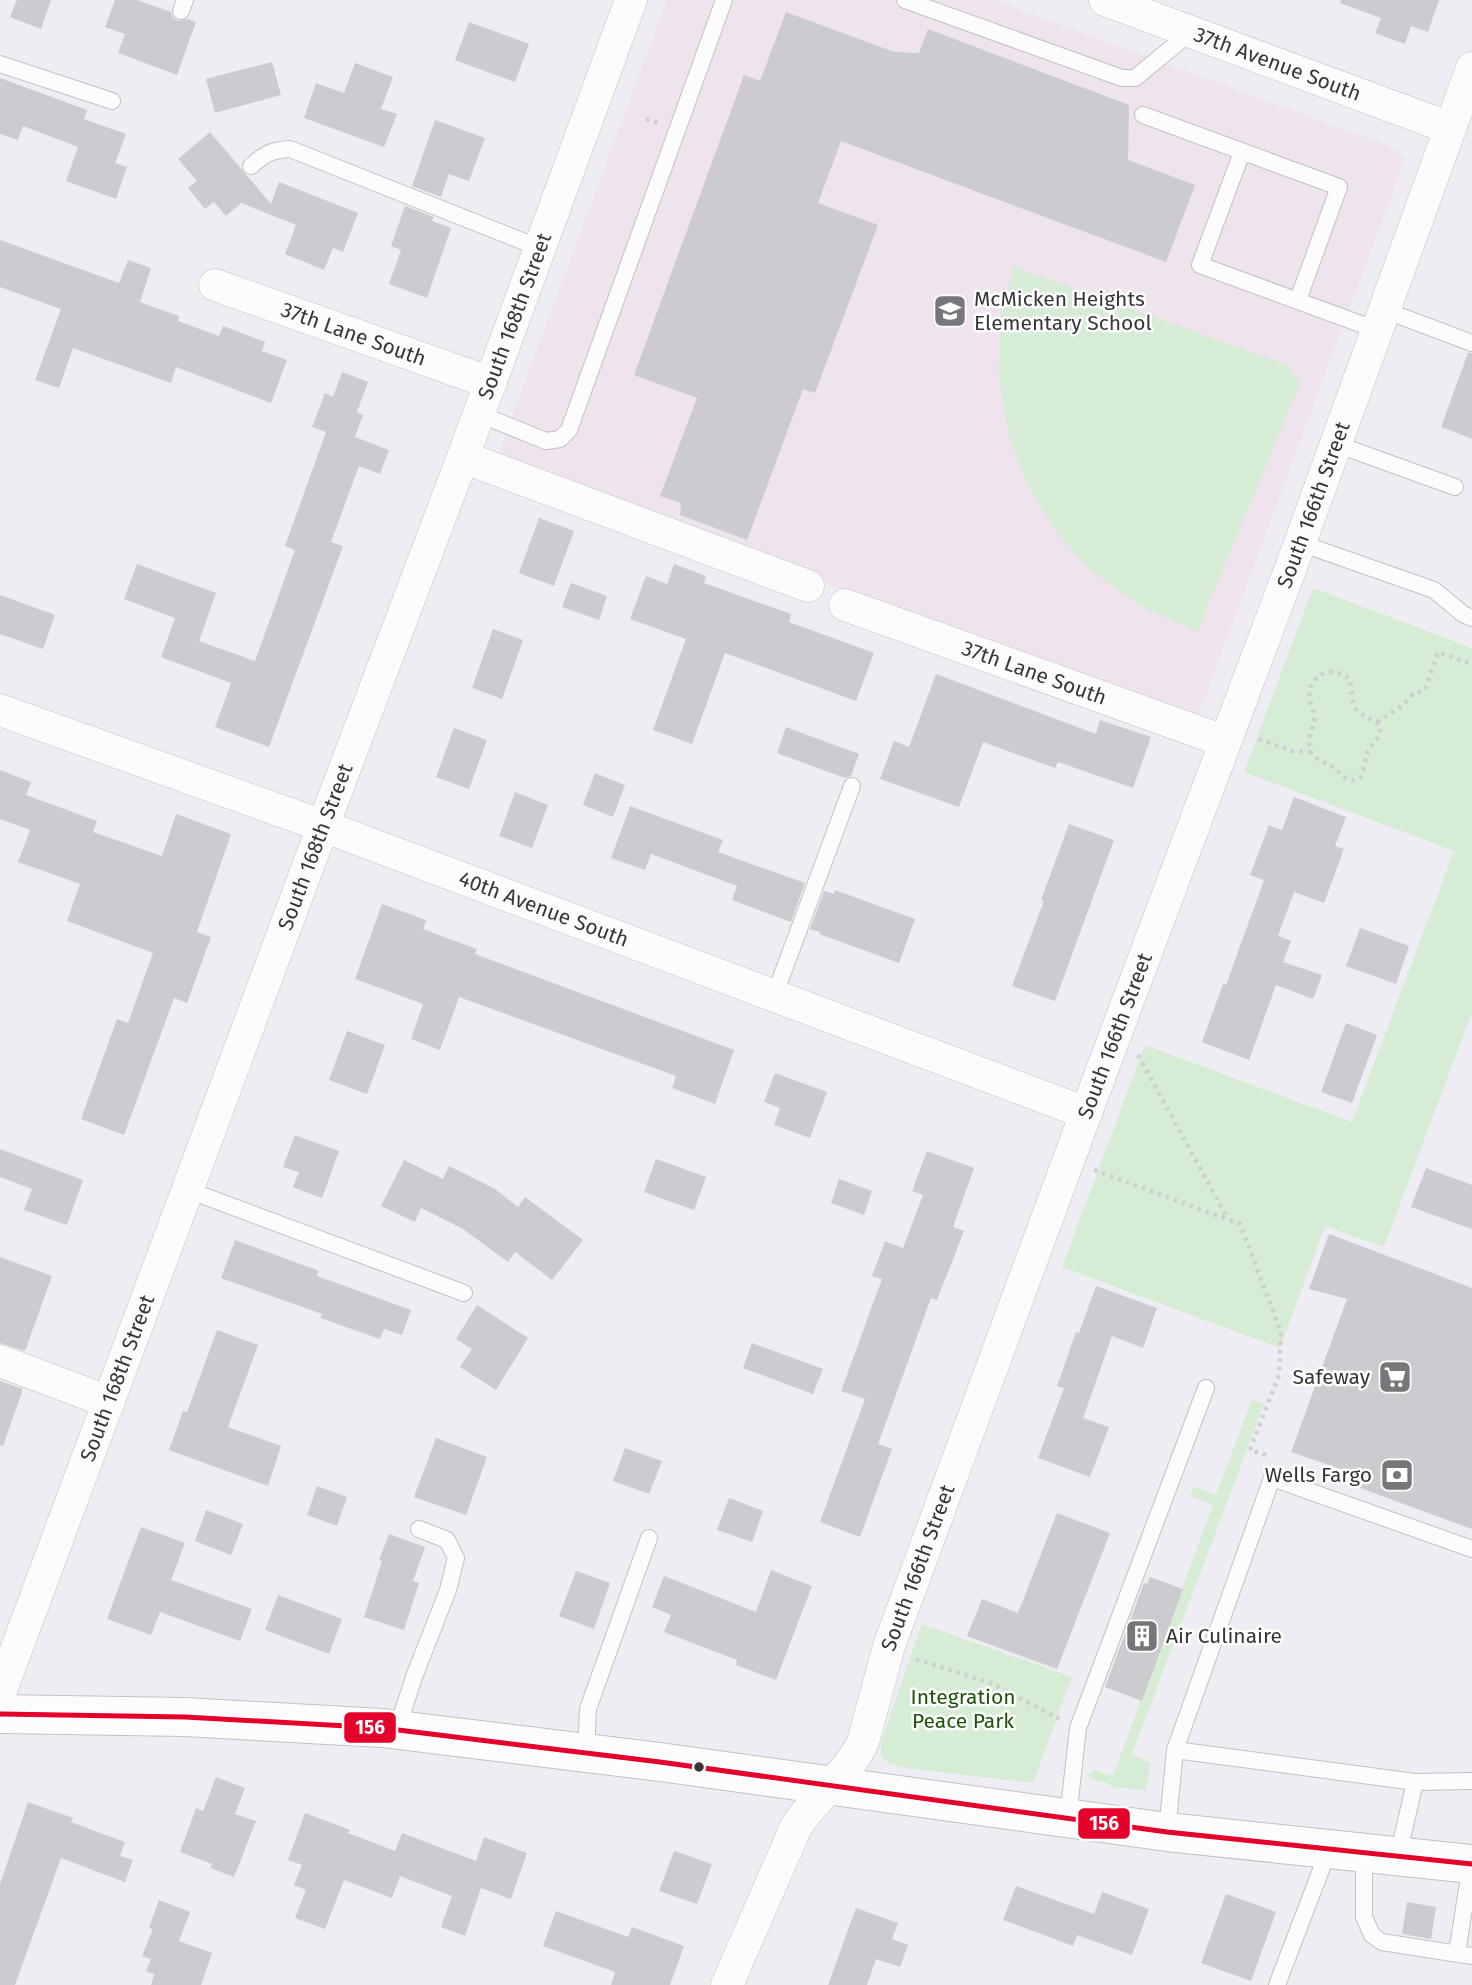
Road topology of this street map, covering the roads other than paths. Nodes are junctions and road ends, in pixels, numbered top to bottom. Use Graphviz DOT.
graph roads {
  1 [pos="631,0"];
  2 [pos="724,0"];
  3 [pos="905,0"];
  4 [pos="1105,0"];
  5 [pos="1191,32"];
  6 [pos="0,64"];
  7 [pos="1472,68"];
  8 [pos="113,101"];
  9 [pos="1143,115"];
  10 [pos="1450,128"];
  11 [pos="1242,152"];
  12 [pos="251,166"];
  13 [pos="540,248"];
  14 [pos="215,285"];
  15 [pos="1298,300"];
  16 [pos="1381,320"];
  17 [pos="1472,343"];
  18 [pos="491,383"];
  19 [pos="479,414"];
  20 [pos="1336,444"];
  21 [pos="463,457"];
  22 [pos="1455,487"];
  23 [pos="1300,543"];
  24 [pos="808,586"];
  25 [pos="845,605"];
  26 [pos="1472,618"];
  27 [pos="0,710"];
  28 [pos="1224,741"];
  29 [pos="852,786"];
  30 [pos="323,826"];
  31 [pos="775,995"];
  32 [pos="1086,1113"];
  33 [pos="188,1191"];
  34 [pos="464,1293"];
  35 [pos="0,1361"];
  36 [pos="1206,1388"];
  37 [pos="109,1402"];
  38 [pos="419,1529"];
  39 [pos="649,1538"];
  40 [pos="1472,1549"];
  41 [pos="0,1693"];
  42 [pos="0,1714"];
  43 [pos="397,1730"];
  44 [pos="1175,1750"];
  45 [pos="586,1754"];
  46 [pos="1472,1781"];
  47 [pos="1415,1782"];
  48 [pos="829,1787"];
  49 [pos="1068,1818"];
  50 [pos="1167,1832"];
  51 [pos="1364,1852"];
  52 [pos="1471,1864"];
  53 [pos="1464,1954"];
  54 [pos="727,1985"];
  55 [pos="1277,1985"];
  1 -- 13 [label="street, South 168th Street"];
  2 -- 19 [label="lane"];
  3 -- 5 [label="lane"];
  4 -- 5 [label="street, 37th Avenue South"];
  5 -- 10 [label="street, 37th Avenue South"];
  6 -- 8 [label="lane"];
  7 -- 10 [label="street, South 166th Street"];
  9 -- 11 [label="lane"];
  10 -- 16 [label="street, South 166th Street"];
  11 -- 15 [label="lane"];
  11 -- 15 [label="lane"];
  12 -- 13 [label="lane"];
  13 -- 18 [label="street, South 168th Street"];
  14 -- 18 [label="street, 37th Lane South"];
  15 -- 16 [label="lane"];
  16 -- 17 [label="lane"];
  16 -- 20 [label="street, South 166th Street"];
  18 -- 19 [label="street, South 168th Street"];
  19 -- 21 [label="street, South 168th Street"];
  20 -- 22 [label="lane"];
  20 -- 23 [label="street, South 166th Street"];
  21 -- 24 [label="street"];
  21 -- 30 [label="street, South 168th Street"];
  23 -- 26 [label="lane"];
  23 -- 28 [label="street, South 166th Street"];
  25 -- 28 [label="street, 37th Lane South"];
  27 -- 30 [label="street, 40th Avenue South"];
  28 -- 32 [label="street, South 166th Street"];
  29 -- 31 [label="lane"];
  30 -- 31 [label="street, 40th Avenue South"];
  30 -- 33 [label="street, South 168th Street"];
  31 -- 32 [label="street, 40th Avenue South"];
  32 -- 48 [label="street, South 166th Street"];
  33 -- 34 [label="lane"];
  33 -- 37 [label="street, South 168th Street"];
  35 -- 37 [label="street"];
  36 -- 49 [label="lane"];
  37 -- 41 [label="street, South 168th Street"];
  38 -- 43 [label="lane"];
  39 -- 45 [label="lane"];
  40 -- 44 [label="lane"];
  42 -- 43 [label="main road"];
  43 -- 45 [label="main road"];
  44 -- 47 [label="lane"];
  44 -- 50 [label="lane"];
  45 -- 48 [label="main road"];
  46 -- 47 [label="lane"];
  47 -- 51 [label="lane"];
  48 -- 49 [label="main road"];
  48 -- 54 [label="street, South 166th Street"];
  49 -- 50 [label="main road"];
  50 -- 51 [label="main road"];
  51 -- 52 [label="main road"];
  51 -- 53 [label="lane"];
  51 -- 55 [label="lane"];
  52 -- 53 [label="lane"];
}
